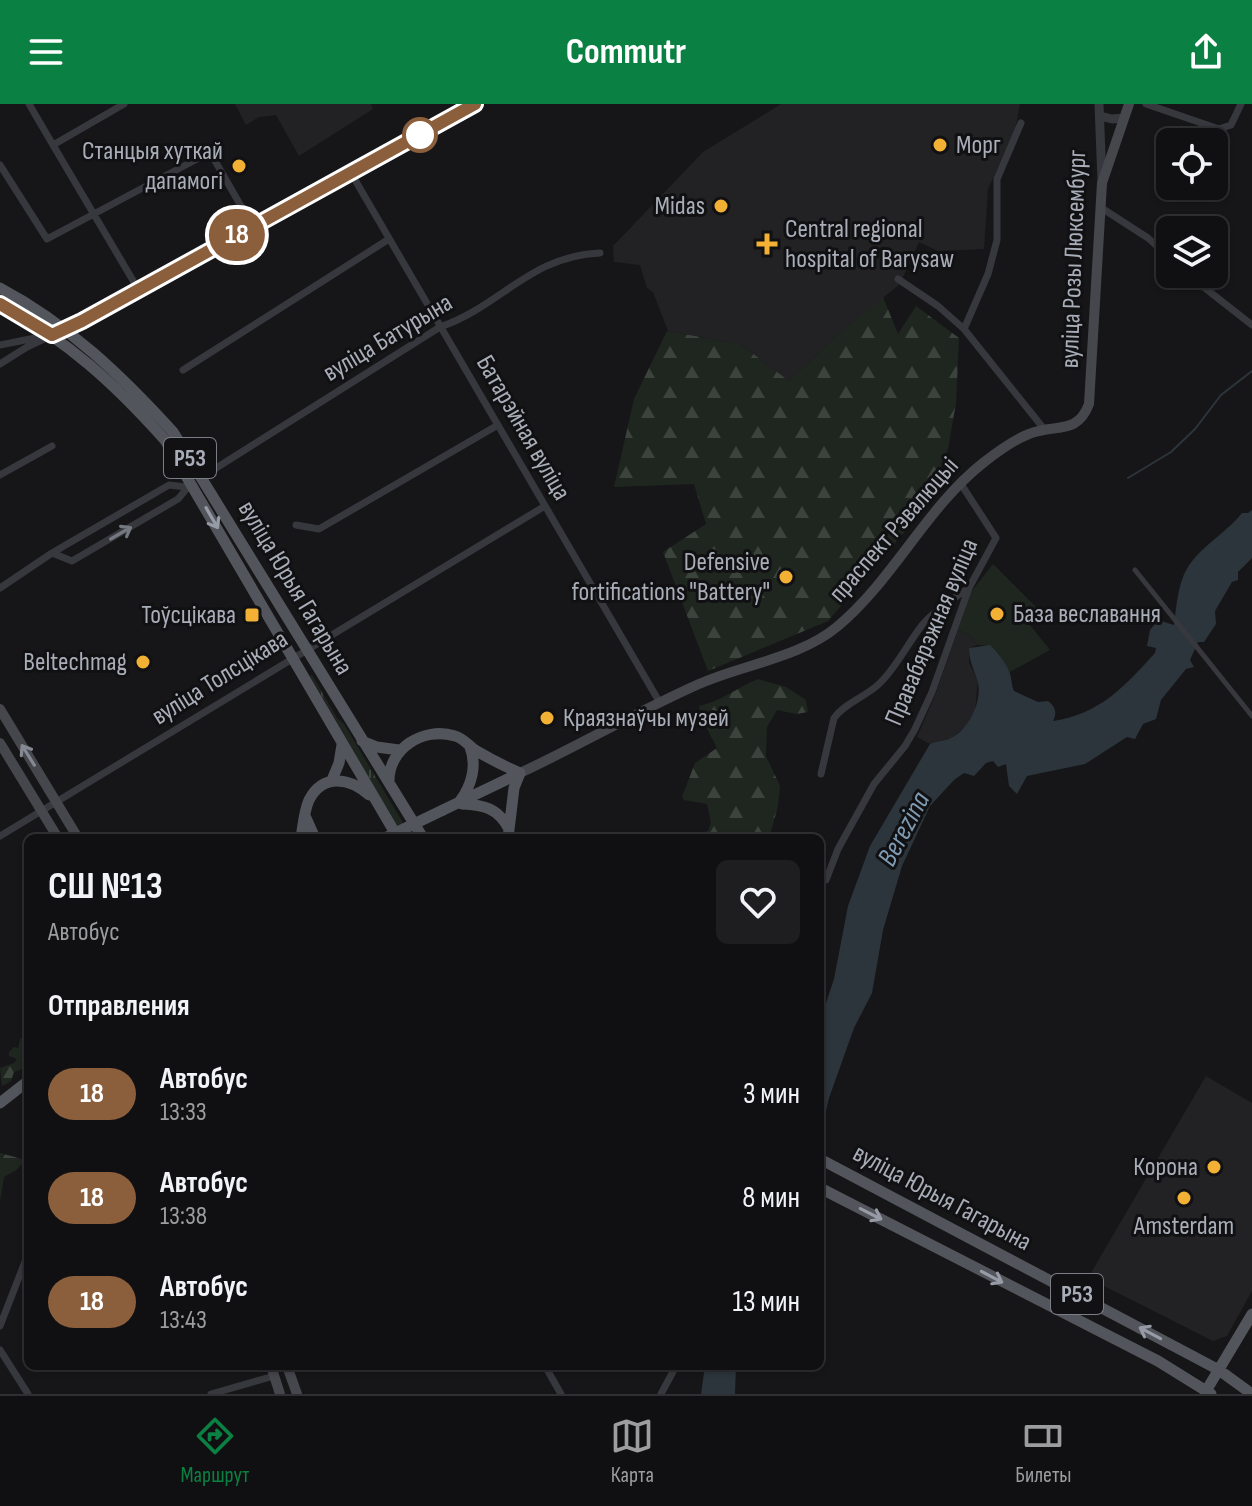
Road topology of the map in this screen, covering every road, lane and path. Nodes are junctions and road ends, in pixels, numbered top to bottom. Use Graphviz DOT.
graph roads {
  1 [pos="29,104"];
  2 [pos="124,104"];
  3 [pos="475,104"];
  4 [pos="1099,104"];
  5 [pos="1129,104"];
  6 [pos="1146,104"];
  7 [pos="1241,104"];
  8 [pos="1100,116"];
  9 [pos="1124,118"];
  10 [pos="1021,123"];
  11 [pos="53,145"];
  12 [pos="0,165"];
  13 [pos="351,173"];
  14 [pos="1102,183"];
  15 [pos="1100,207"];
  16 [pos="93,213"];
  17 [pos="253,227"];
  18 [pos="389,239"];
  19 [pos="1156,245"];
  20 [pos="600,253"];
  21 [pos="898,279"];
  22 [pos="0,288"];
  23 [pos="1205,288"];
  24 [pos="138,289"];
  25 [pos="0,304"];
  26 [pos="82,321"];
  27 [pos="1252,325"];
  28 [pos="440,327"];
  29 [pos="67,329"];
  30 [pos="964,329"];
  31 [pos="52,335"];
  32 [pos="0,345"];
  33 [pos="0,364"];
  34 [pos="183,370"];
  35 [pos="1085,415"];
  36 [pos="498,425"];
  37 [pos="1044,429"];
  38 [pos="52,446"];
  39 [pos="0,475"];
  40 [pos="193,482"];
  41 [pos="961,484"];
  42 [pos="545,506"];
  43 [pos="296,525"];
  44 [pos="52,553"];
  45 [pos="1135,570"];
  46 [pos="0,588"];
  47 [pos="969,588"];
  48 [pos="307,648"];
  49 [pos="293,656"];
  50 [pos="660,703"];
  51 [pos="0,709"];
  52 [pos="1252,716"];
  53 [pos="362,741"];
  54 [pos="0,743"];
  55 [pos="342,745"];
  56 [pos="470,747"];
  57 [pos="399,750"];
  58 [pos="520,773"];
  59 [pos="821,774"];
  60 [pos="332,780"];
  61 [pos="389,782"];
  62 [pos="375,800"];
  63 [pos="56,801"];
  64 [pos="457,804"];
  65 [pos="41,811"];
  66 [pos="305,818"];
  67 [pos="55,834"];
  68 [pos="76,834"];
  69 [pos="302,834"];
  70 [pos="313,834"];
  71 [pos="393,834"];
  72 [pos="396,834"];
  73 [pos="421,834"];
  74 [pos="509,834"];
  75 [pos="0,836"];
  76 [pos="826,880"];
  77 [pos="24,1084"];
  78 [pos="0,1103"];
  79 [pos="824,1161"];
  80 [pos="824,1190"];
  81 [pos="24,1264"];
  82 [pos="1252,1314"];
  83 [pos="0,1326"];
  84 [pos="0,1350"];
  85 [pos="274,1370"];
  86 [pos="288,1370"];
  87 [pos="547,1370"];
  88 [pos="674,1370"];
  89 [pos="1219,1370"];
  90 [pos="1208,1392"];
  91 [pos="28,1394"];
  92 [pos="211,1394"];
  93 [pos="280,1394"];
  94 [pos="297,1394"];
  95 [pos="561,1394"];
  96 [pos="661,1394"];
  97 [pos="1252,1394"];
  1 -- 11 [label="street"];
  2 -- 11 [label="street"];
  3 -- 13 [label="street"];
  4 -- 8 [label="street, вуліца Розы Люксембург"];
  5 -- 9 [label="main road"];
  6 -- 7 [label="street"];
  8 -- 9 [label="street"];
  8 -- 14 [label="street, вуліца Розы Люксембург"];
  9 -- 14 [label="main road"];
  10 -- 30 [label="street"];
  11 -- 16 [label="street"];
  12 -- 16 [label="street"];
  13 -- 17 [label="street"];
  13 -- 18 [label="street, Батарэйная вуліца"];
  14 -- 15 [label="main road, вуліца Розы Люксембург"];
  15 -- 19 [label="street"];
  15 -- 35 [label="main road, вуліца Розы Люксембург"];
  16 -- 17 [label="street"];
  16 -- 24 [label="street"];
  17 -- 24 [label="street"];
  18 -- 28 [label="street, Батарэйная вуліца"];
  18 -- 34 [label="street"];
  20 -- 28 [label="street, вуліца Батурына"];
  21 -- 30 [label="street"];
  22 -- 29 [label="main road, вуліца Юрыя Гагарына / Р53"];
  23 -- 27 [label="street"];
  24 -- 26 [label="street"];
  25 -- 31 [label="main road, вуліца Юрыя Гагарына / Р53"];
  26 -- 29 [label="street"];
  28 -- 36 [label="street, Батарэйная вуліца"];
  28 -- 40 [label="street, вуліца Батурына"];
  29 -- 31 [label="street"];
  29 -- 40 [label="main road, вуліца Юрыя Гагарына / Р53"];
  30 -- 37 [label="street"];
  31 -- 32 [label="street"];
  31 -- 33 [label="street"];
  31 -- 40 [label="main road, вуліца Юрыя Гагарына / Р53"];
  35 -- 37 [label="main road, праспект Рэвалюцыі"];
  36 -- 42 [label="street, Батарэйная вуліца"];
  36 -- 43 [label="street"];
  37 -- 41 [label="main road, праспект Рэвалюцыі"];
  38 -- 39 [label="street"];
  40 -- 44 [label="street, вуліца Батурына"];
  44 -- 40 [label="street, вуліца Батурына, one-way"];
  40 -- 48 [label="main road, вуліца Юрыя Гагарына / Р53"];
  40 -- 49 [label="main road, вуліца Юрыя Гагарына / Р53, one-way"];
  41 -- 47 [label="street, Правабярэжная вуліца"];
  41 -- 50 [label="main road, праспект Рэвалюцыі"];
  42 -- 48 [label="street, вуліца Толсцікава"];
  42 -- 50 [label="street, Батарэйная вуліца"];
  44 -- 46 [label="street, вуліца Батурына"];
  45 -- 52 [label="street"];
  47 -- 59 [label="street"];
  47 -- 76 [label="street, Правабярэжная вуліца"];
  48 -- 49 [label="street, вуліца Толсцікава"];
  48 -- 53 [label="main road, вуліца Юрыя Гагарына / Р53"];
  49 -- 55 [label="main road, вуліца Юрыя Гагарына / Р53"];
  49 -- 63 [label="street, вуліца Толсцікава"];
  50 -- 58 [label="main road, праспект Рэвалюцыі"];
  63 -- 51 [label="main road, one-way"];
  53 -- 57 [label="main road"];
  53 -- 61 [label="main road, вуліца Юрыя Гагарына / Р53"];
  54 -- 65 [label="main road"];
  55 -- 60 [label="main road"];
  55 -- 62 [label="main road, вуліца Юрыя Гагарына / Р53"];
  56 -- 57 [label="main road"];
  56 -- 58 [label="main road"];
  56 -- 64 [label="main road"];
  57 -- 61 [label="main road"];
  58 -- 64 [label="main road, праспект Рэвалюцыі"];
  58 -- 74 [label="main road"];
  60 -- 62 [label="main road"];
  60 -- 66 [label="main road"];
  61 -- 73 [label="main road, вуліца Юрыя Гагарына / Р53"];
  62 -- 72 [label="main road, вуліца Юрыя Гагарына / Р53"];
  63 -- 65 [label="street, вуліца Толсцікава"];
  63 -- 68 [label="main road"];
  64 -- 71 [label="main road, праспект Рэвалюцыі, bridge"];
  64 -- 74 [label="main road"];
  65 -- 67 [label="main road"];
  65 -- 75 [label="street, вуліца Толсцікава"];
  66 -- 69 [label="main road"];
  66 -- 70 [label="main road"];
  77 -- 78 [label="main road"];
  89 -- 79 [label="main road, вуліца Юрыя Гагарына / Р53, one-way"];
  80 -- 90 [label="main road, вуліца Юрыя Гагарына / Р53, one-way"];
  81 -- 83 [label="street"];
  82 -- 89 [label="main road"];
  84 -- 91 [label="street"];
  85 -- 92 [label="street"];
  85 -- 93 [label="main road"];
  86 -- 94 [label="main road"];
  87 -- 95 [label="street"];
  88 -- 96 [label="street"];
  89 -- 90 [label="main road"];
  89 -- 97 [label="main road, вуліца Юрыя Гагарына / Р53"];
}
